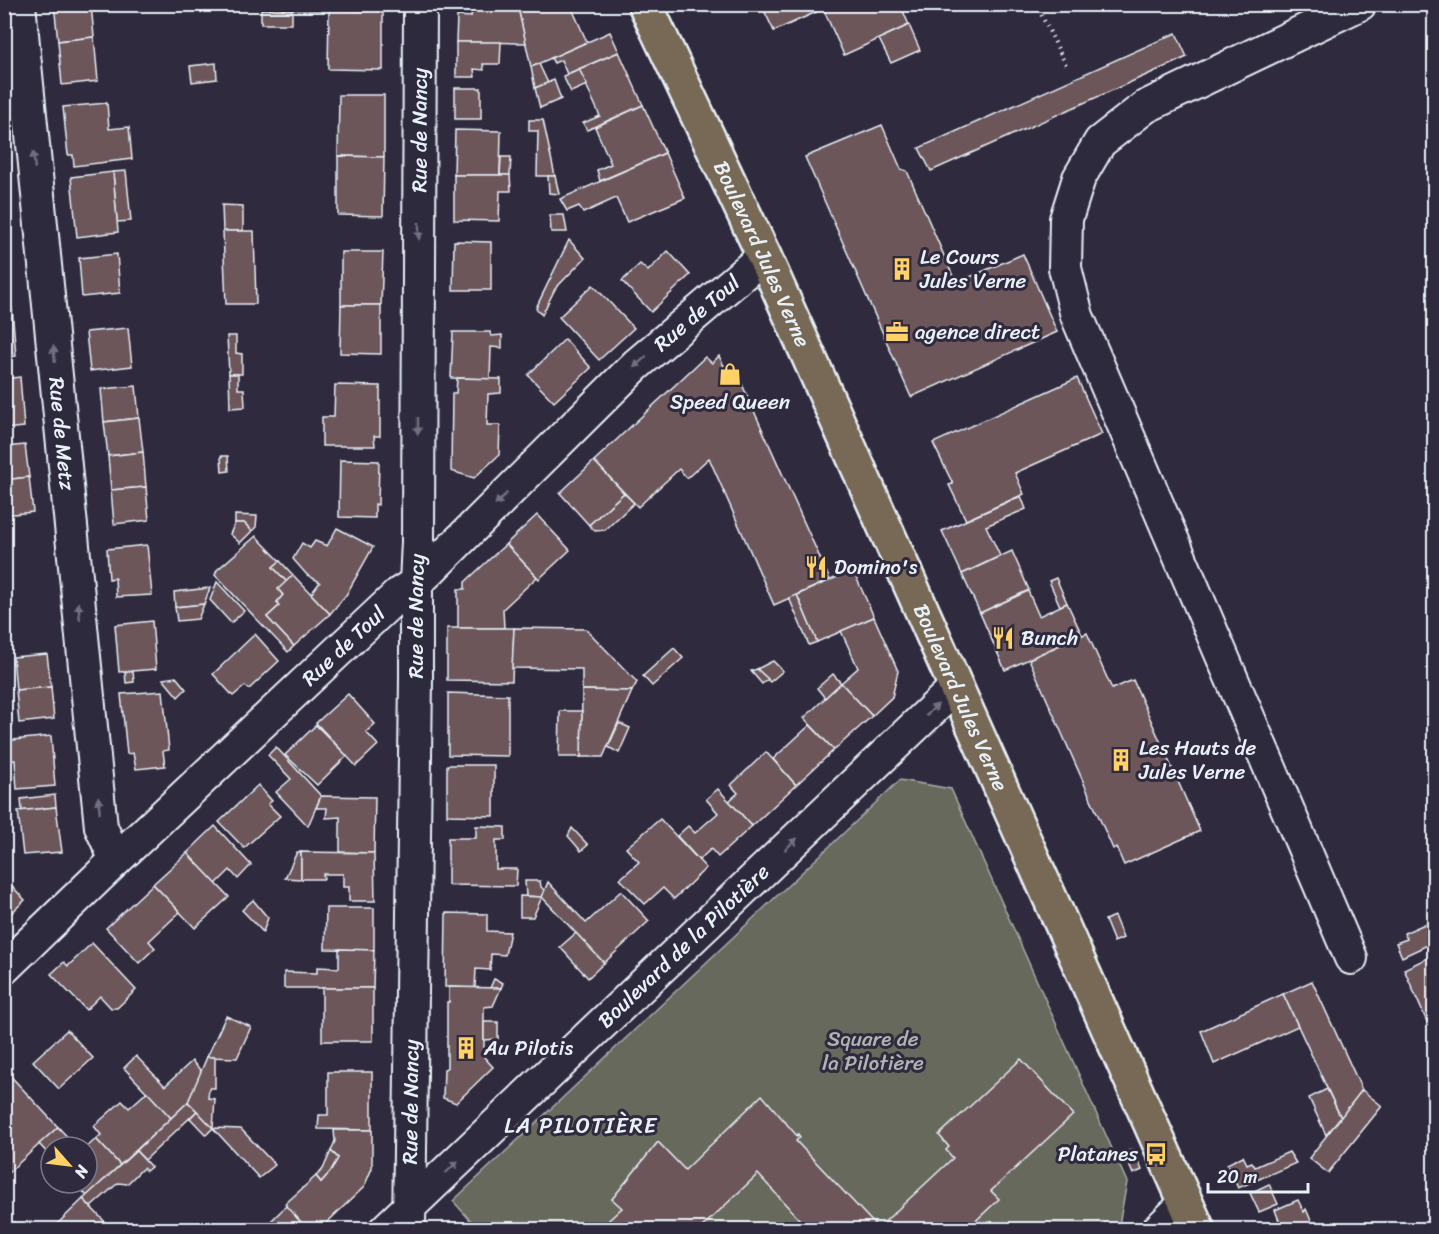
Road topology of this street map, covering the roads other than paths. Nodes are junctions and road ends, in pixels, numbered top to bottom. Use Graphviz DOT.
graph roads {
  1 [pos="19,4"];
  2 [pos="420,4"];
  3 [pos="645,4"];
  4 [pos="1360,4"];
  5 [pos="764,256"];
  6 [pos="416,583"];
  7 [pos="956,687"];
  8 [pos="116,860"];
  9 [pos="1351,958"];
  10 [pos="4,968"];
  11 [pos="1192,1216"];
  12 [pos="409,1218"];
  13 [pos="385,1230"];
  14 [pos="1158,1230"];
  8 -- 1 [label="street, Rue de Metz, one-way"];
  2 -- 6 [label="street, Rue de Nancy, one-way"];
  3 -- 5 [label="main road, Boulevard Jules Verne"];
  4 -- 9 [label="street"];
  5 -- 6 [label="street, Rue de Toul, one-way"];
  5 -- 7 [label="main road, Boulevard Jules Verne"];
  6 -- 8 [label="street, Rue de Toul"];
  6 -- 12 [label="street, Rue de Nancy"];
  7 -- 11 [label="main road, Boulevard Jules Verne"];
  12 -- 7 [label="street, Boulevard de la Pilotière, one-way"];
  8 -- 10 [label="street, Rue de Toul"];
  11 -- 14 [label="street"];
  12 -- 13 [label="street, Boulevard de la Pilotière"];
}
